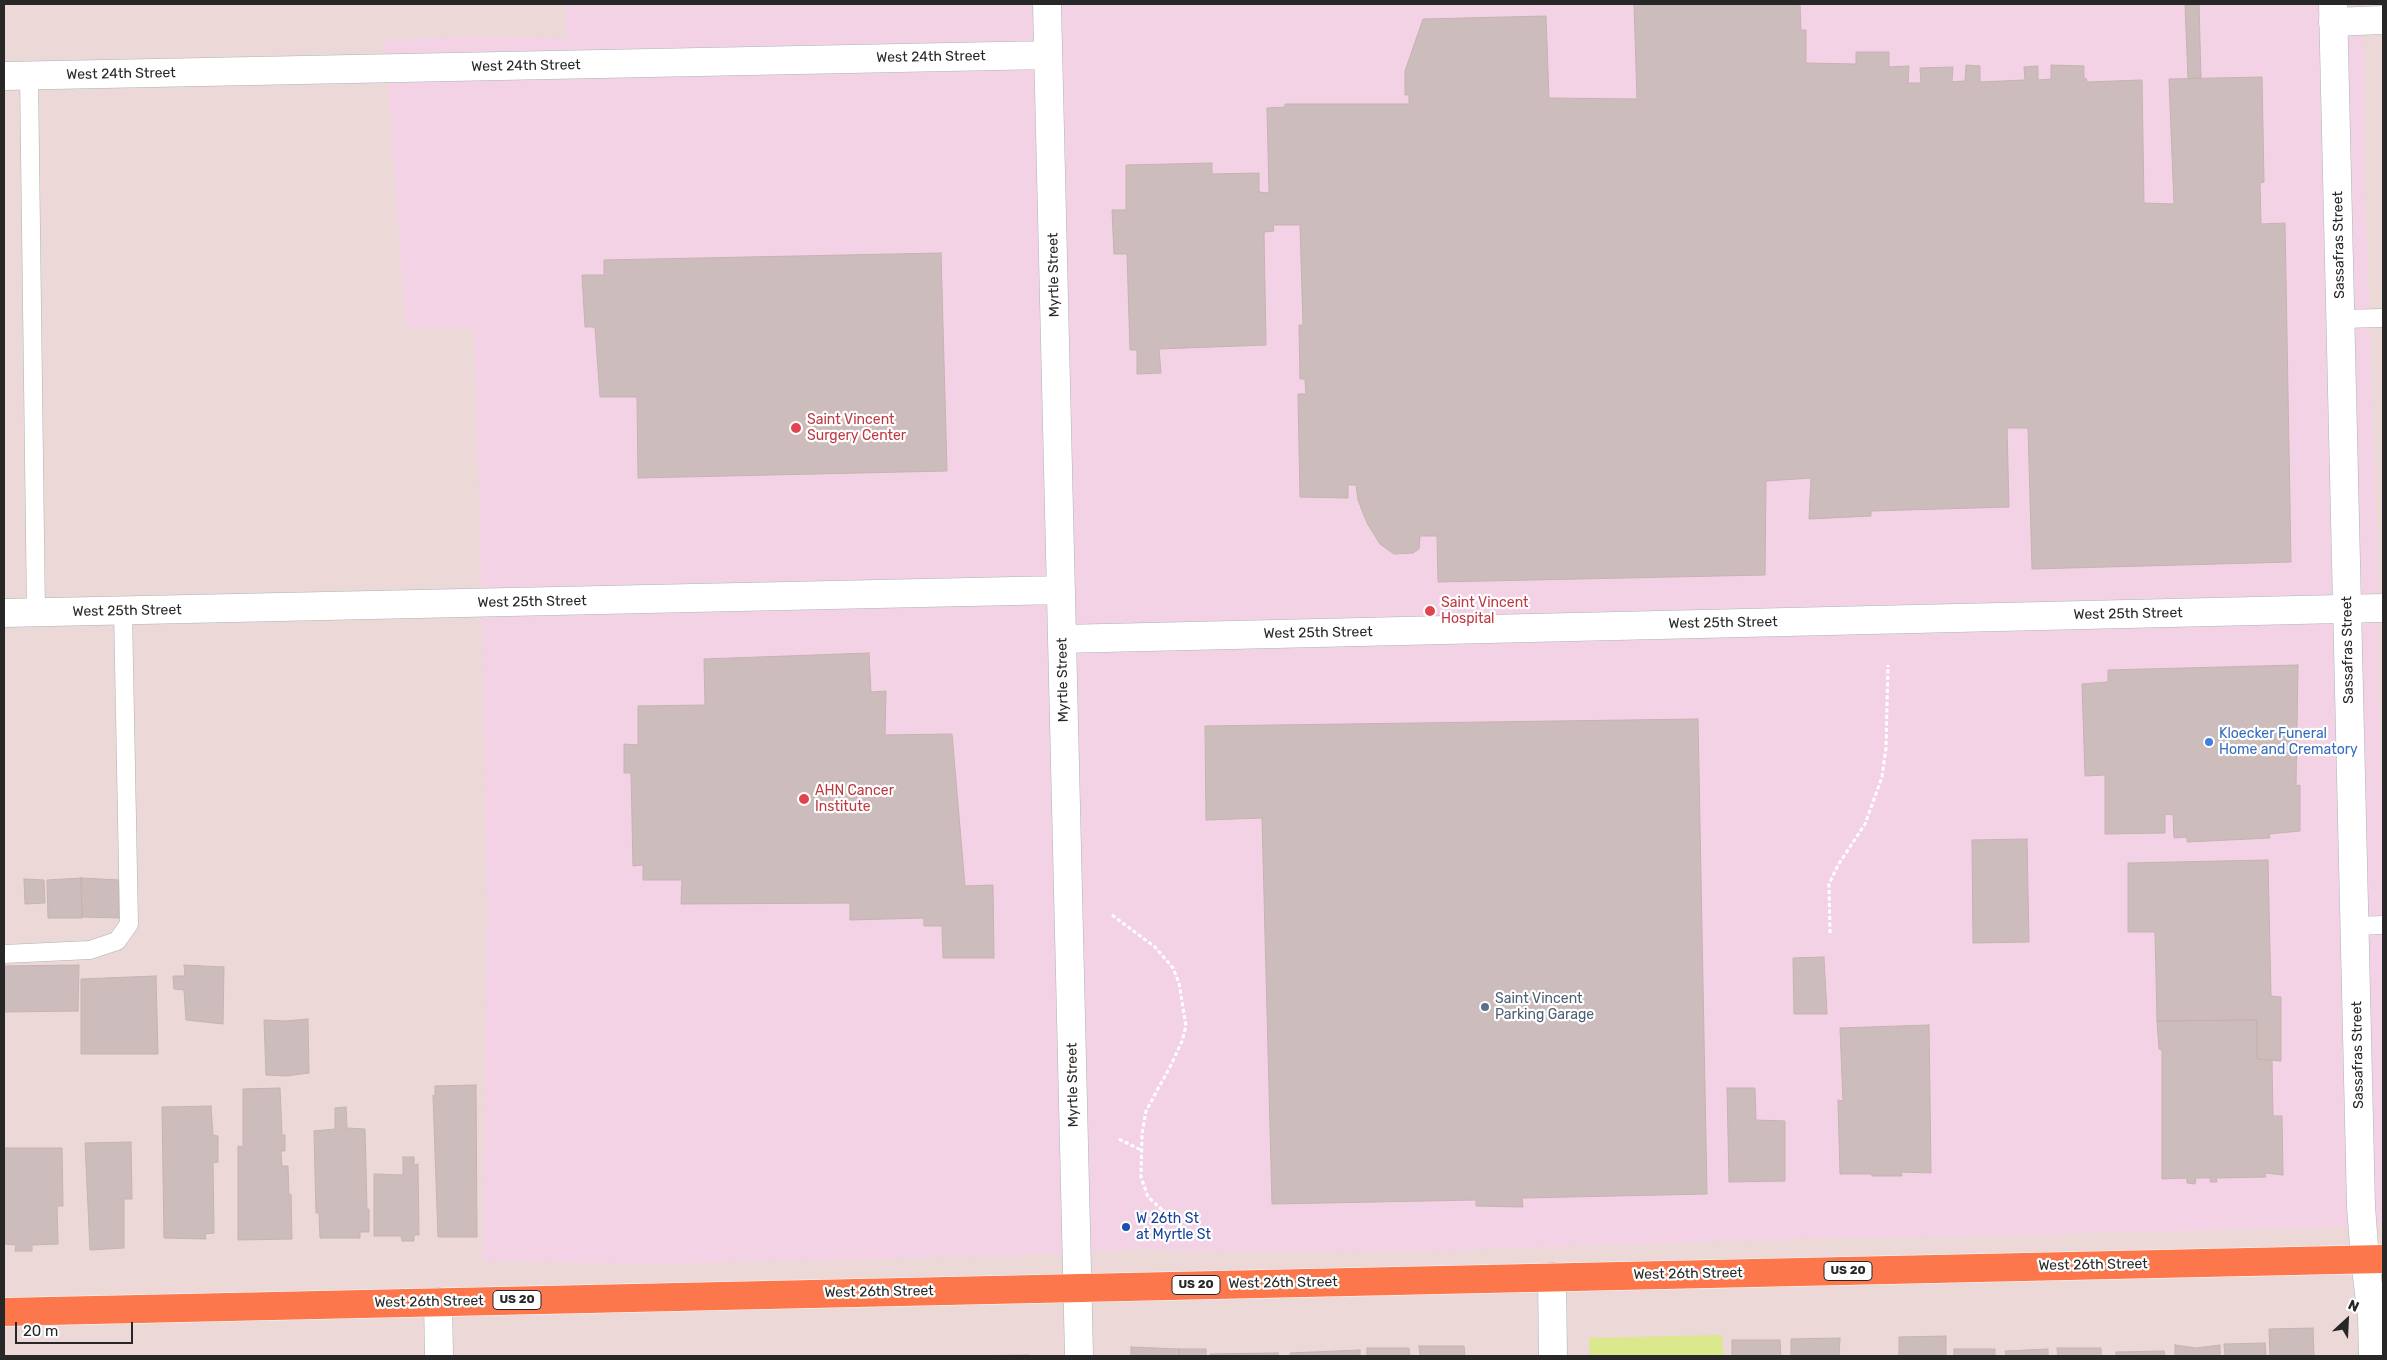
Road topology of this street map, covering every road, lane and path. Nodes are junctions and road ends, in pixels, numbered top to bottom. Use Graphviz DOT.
graph roads {
  1 [pos="1047,4"];
  2 [pos="2333,13"];
  3 [pos="2383,20"];
  4 [pos="1048,55"];
  5 [pos="17,76"];
  6 [pos="2383,318"];
  7 [pos="2340,319"];
  8 [pos="1061,590"];
  9 [pos="2383,608"];
  10 [pos="2347,609"];
  11 [pos="124,611"];
  12 [pos="36,613"];
  13 [pos="4,614"];
  14 [pos="1062,639"];
  15 [pos="1888,665"];
  16 [pos="1112,915"];
  17 [pos="2383,925"];
  18 [pos="2354,926"];
  19 [pos="1830,932"];
  20 [pos="4,954"];
  21 [pos="1119,1139"];
  22 [pos="1141,1150"];
  23 [pos="1190,1236"];
  24 [pos="2374,1259"];
  25 [pos="1552,1277"];
  26 [pos="1078,1288"];
  27 [pos="438,1302"];
  28 [pos="4,1312"];
  29 [pos="439,1356"];
  30 [pos="1079,1356"];
  31 [pos="1553,1356"];
  32 [pos="2373,1356"];
  1 -- 4 [label="street, Myrtle Street"];
  2 -- 3 [label="street"];
  2 -- 7 [label="street, Sassafras Street"];
  4 -- 5 [label="street, West 24th Street"];
  4 -- 8 [label="street, Myrtle Street"];
  5 -- 12 [label="lane"];
  6 -- 7 [label="lane"];
  7 -- 10 [label="street, Sassafras Street"];
  8 -- 11 [label="street, West 25th Street"];
  8 -- 14 [label="street, Myrtle Street"];
  9 -- 10 [label="street, West 25th Street"];
  10 -- 14 [label="street, West 25th Street"];
  10 -- 18 [label="street, Sassafras Street"];
  11 -- 12 [label="street, West 25th Street"];
  11 -- 20 [label="lane"];
  12 -- 13 [label="street, West 25th Street"];
  14 -- 26 [label="street, Myrtle Street"];
  15 -- 19 [label="path"];
  16 -- 22 [label="path"];
  17 -- 18 [label="lane"];
  18 -- 24 [label="street, Sassafras Street"];
  21 -- 22 [label="path"];
  22 -- 23 [label="path"];
  24 -- 25 [label="main road, West 26th Street / US 20"];
  24 -- 32 [label="street, Sassafras Street"];
  25 -- 26 [label="main road, West 26th Street / US 20"];
  25 -- 31 [label="street"];
  26 -- 27 [label="main road, West 26th Street / US 20"];
  26 -- 30 [label="street, Myrtle Street"];
  27 -- 28 [label="main road, West 26th Street / US 20"];
  27 -- 29 [label="street"];
}
